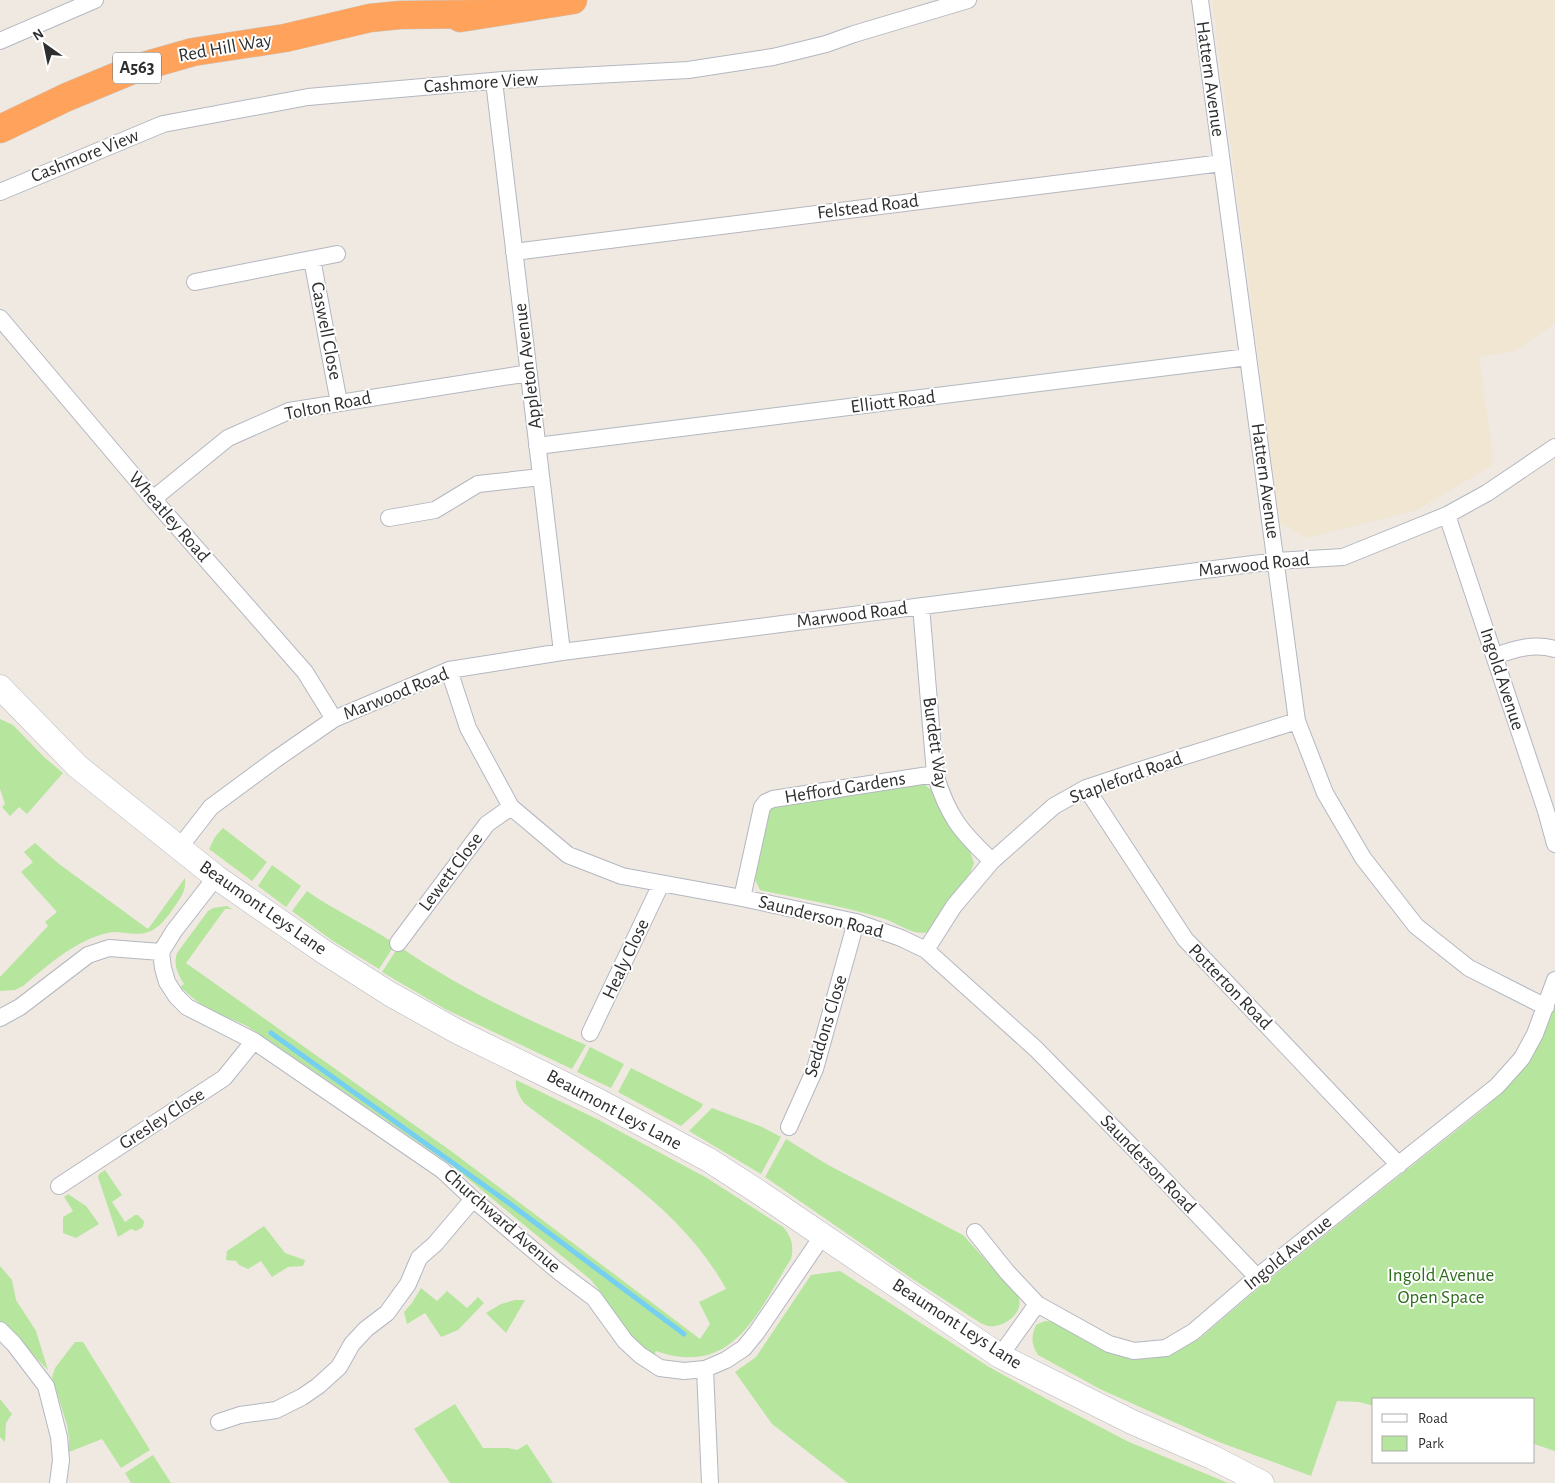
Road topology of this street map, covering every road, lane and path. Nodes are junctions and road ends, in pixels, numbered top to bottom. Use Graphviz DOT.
graph roads {
  1 [pos="95,0"];
  2 [pos="573,0"];
  3 [pos="968,0"];
  4 [pos="1200,0"];
  5 [pos="0,41"];
  6 [pos="494,81"];
  7 [pos="0,129"];
  8 [pos="1222,162"];
  9 [pos="0,192"];
  10 [pos="514,252"];
  11 [pos="337,254"];
  12 [pos="312,259"];
  13 [pos="195,282"];
  14 [pos="0,318"];
  15 [pos="1248,357"];
  16 [pos="528,373"];
  17 [pos="339,403"];
  18 [pos="537,446"];
  19 [pos="1555,447"];
  20 [pos="541,477"];
  21 [pos="153,499"];
  22 [pos="1448,515"];
  23 [pos="390,518"];
  24 [pos="1276,561"];
  25 [pos="921,606"];
  26 [pos="1555,649"];
  27 [pos="562,652"];
  28 [pos="1495,656"];
  29 [pos="449,670"];
  30 [pos="2,693"];
  31 [pos="334,719"];
  32 [pos="1298,721"];
  33 [pos="935,774"];
  34 [pos="1086,788"];
  35 [pos="510,807"];
  36 [pos="1555,844"];
  37 [pos="179,848"];
  38 [pos="992,861"];
  39 [pos="216,877"];
  40 [pos="661,884"];
  41 [pos="742,898"];
  42 [pos="856,922"];
  43 [pos="398,943"];
  44 [pos="926,950"];
  45 [pos="161,952"];
  46 [pos="1555,980"];
  47 [pos="0,1002"];
  48 [pos="20,1007"];
  49 [pos="1546,1007"];
  50 [pos="0,1018"];
  51 [pos="590,1033"];
  52 [pos="254,1041"];
  53 [pos="789,1127"];
  54 [pos="1399,1165"];
  55 [pos="59,1186"];
  56 [pos="473,1199"];
  57 [pos="976,1232"];
  58 [pos="823,1235"];
  59 [pos="1257,1277"];
  60 [pos="1037,1304"];
  61 [pos="0,1330"];
  62 [pos="1000,1356"];
  63 [pos="705,1369"];
  64 [pos="219,1422"];
  65 [pos="58,1483"];
  66 [pos="710,1483"];
  67 [pos="1262,1483"];
  1 -- 5 [label="street"];
  2 -- 7 [label="highway, Red Hill Way / A563"];
  3 -- 6 [label="street, Cashmore View"];
  4 -- 8 [label="street, Hattern Avenue"];
  6 -- 9 [label="street, Cashmore View"];
  6 -- 10 [label="street, Appleton Avenue"];
  8 -- 10 [label="street, Felstead Road"];
  8 -- 15 [label="street, Hattern Avenue"];
  10 -- 16 [label="street, Appleton Avenue"];
  11 -- 12 [label="street, Caswell Close"];
  12 -- 13 [label="street, Caswell Close"];
  12 -- 17 [label="street, Caswell Close"];
  14 -- 21 [label="street, Wheatley Road"];
  15 -- 18 [label="street, Elliott Road"];
  15 -- 24 [label="street, Hattern Avenue"];
  16 -- 17 [label="street, Tolton Road"];
  16 -- 18 [label="street, Appleton Avenue"];
  17 -- 21 [label="street, Tolton Road"];
  18 -- 20 [label="street, Appleton Avenue"];
  19 -- 22 [label="street, Marwood Road"];
  20 -- 23 [label="street"];
  20 -- 27 [label="street, Appleton Avenue"];
  21 -- 31 [label="street, Wheatley Road"];
  22 -- 24 [label="street, Marwood Road"];
  22 -- 28 [label="street, Ingold Avenue"];
  24 -- 25 [label="street, Marwood Road"];
  24 -- 32 [label="street, Hattern Avenue"];
  25 -- 27 [label="street, Marwood Road"];
  25 -- 33 [label="street, Burdett Way"];
  26 -- 28 [label="street"];
  27 -- 29 [label="street, Marwood Road"];
  28 -- 36 [label="street, Ingold Avenue"];
  29 -- 31 [label="street, Marwood Road"];
  29 -- 35 [label="street, Saunderson Road"];
  30 -- 37 [label="street, Beaumont Leys Lane"];
  31 -- 37 [label="street, Marwood Road"];
  32 -- 34 [label="street, Stapleford Road"];
  32 -- 49 [label="street, Hattern Avenue"];
  33 -- 38 [label="street, Burdett Way"];
  33 -- 41 [label="street, Hefford Gardens"];
  34 -- 38 [label="street, Stapleford Road"];
  34 -- 54 [label="street, Potterton Road"];
  35 -- 40 [label="street, Saunderson Road"];
  35 -- 43 [label="street, Lewett Close"];
  37 -- 39 [label="street, Beaumont Leys Lane"];
  38 -- 44 [label="street, Stapleford Road"];
  39 -- 45 [label="street"];
  39 -- 58 [label="street, Beaumont Leys Lane"];
  40 -- 41 [label="street, Saunderson Road"];
  40 -- 51 [label="street, Healy Close"];
  41 -- 42 [label="street, Saunderson Road"];
  42 -- 44 [label="street, Saunderson Road"];
  42 -- 53 [label="street, Seddons Close"];
  44 -- 59 [label="street, Saunderson Road"];
  45 -- 48 [label="street"];
  45 -- 52 [label="street, Churchward Avenue"];
  46 -- 49 [label="street, Ingold Avenue"];
  47 -- 48 [label="street"];
  48 -- 50 [label="street"];
  49 -- 54 [label="street, Ingold Avenue"];
  52 -- 55 [label="street, Gresley Close"];
  52 -- 56 [label="street, Churchward Avenue"];
  54 -- 59 [label="street, Ingold Avenue"];
  56 -- 63 [label="street, Churchward Avenue"];
  56 -- 64 [label="street"];
  57 -- 60 [label="street, Ingold Avenue"];
  58 -- 62 [label="street, Beaumont Leys Lane"];
  58 -- 63 [label="street, Churchward Avenue"];
  59 -- 60 [label="street, Ingold Avenue"];
  60 -- 62 [label="street"];
  61 -- 65 [label="street"];
  62 -- 67 [label="street, Beaumont Leys Lane"];
  63 -- 66 [label="street"];
}
